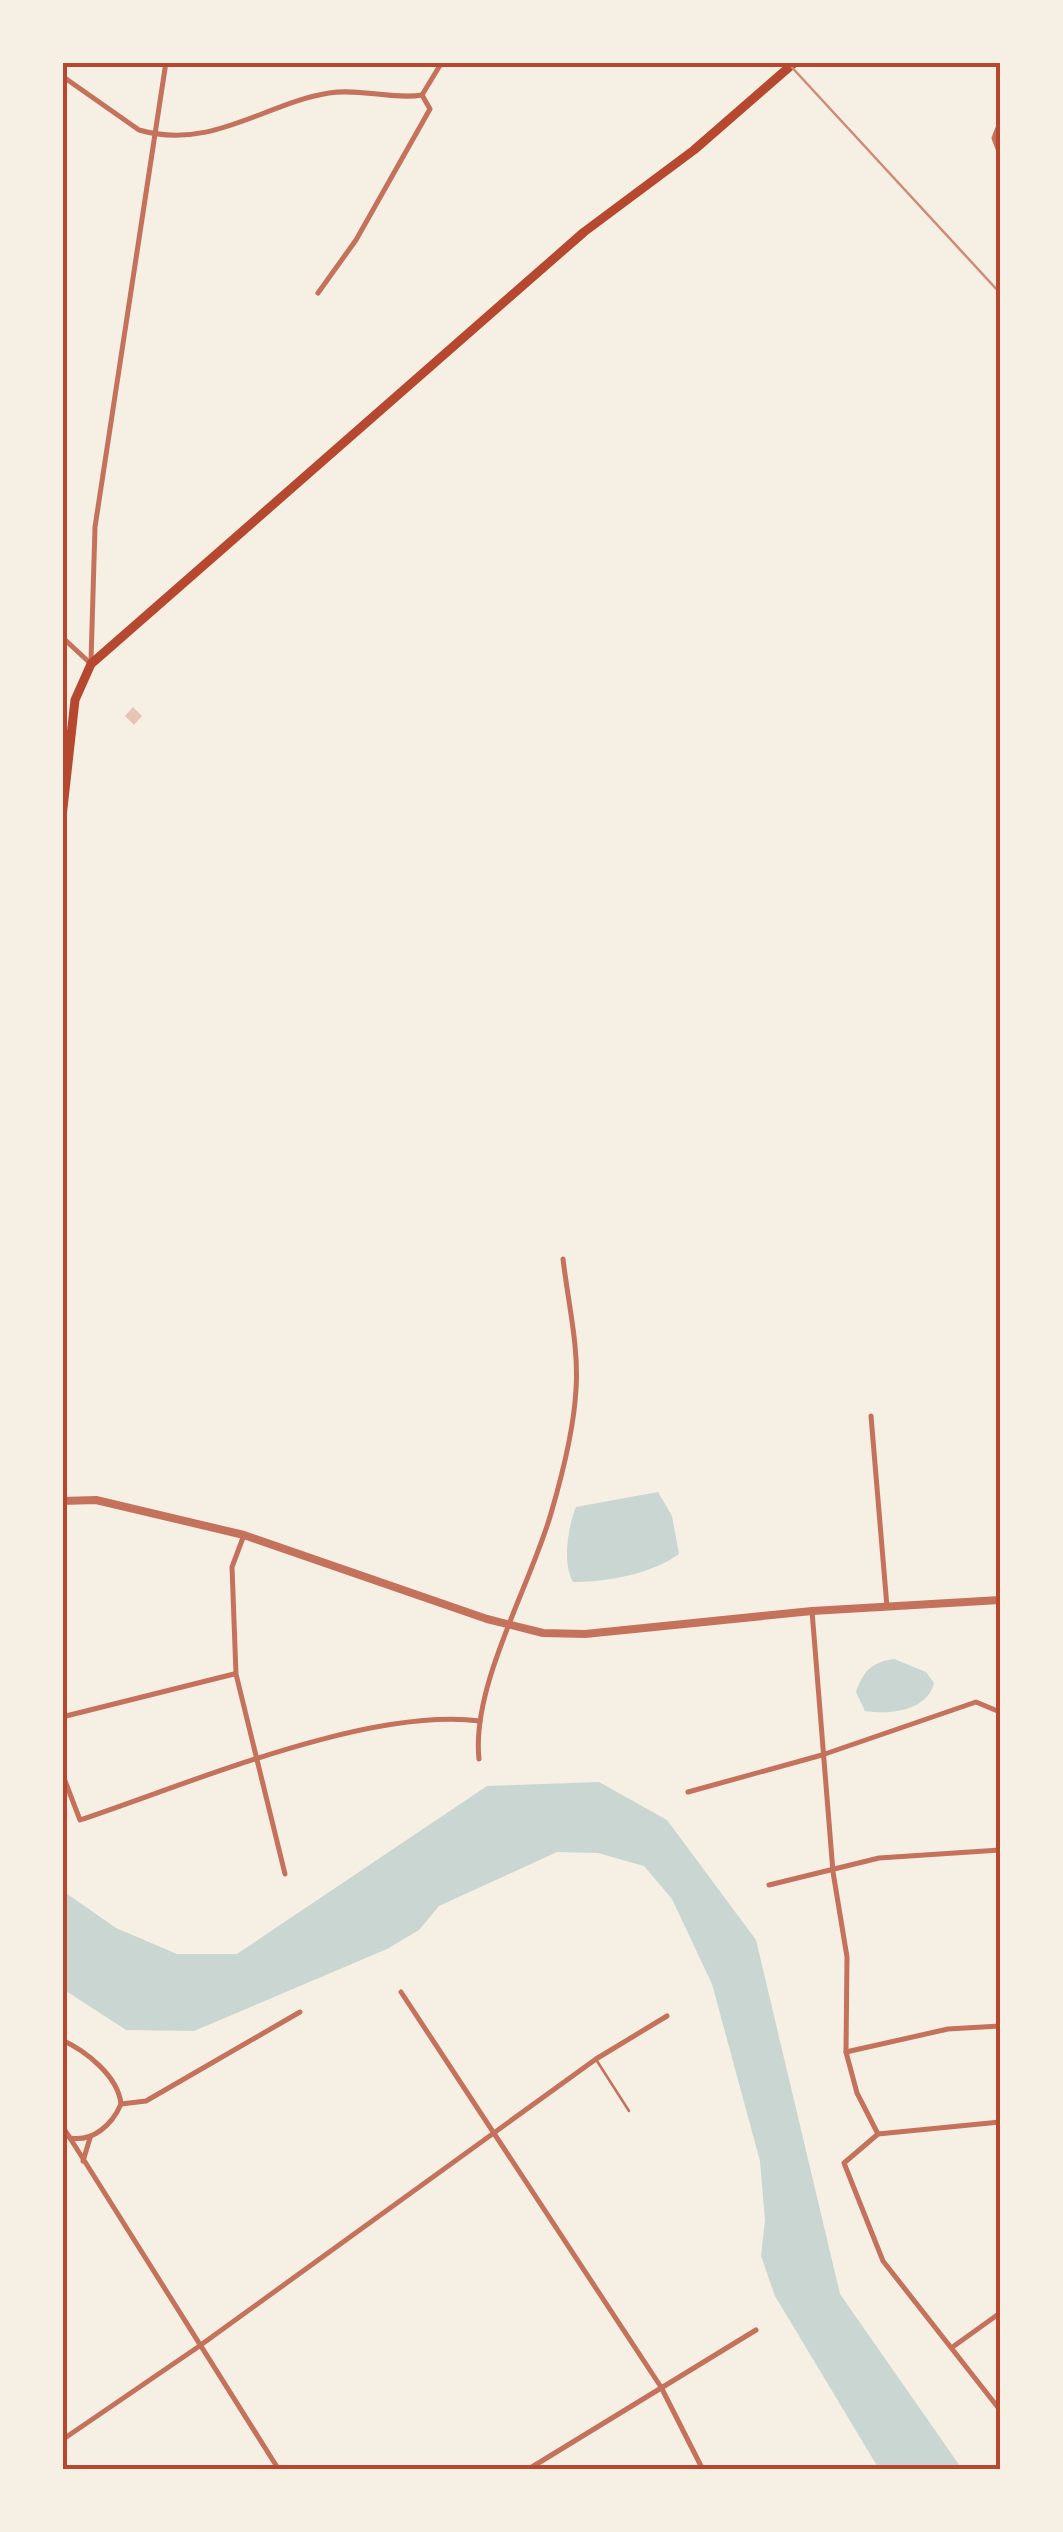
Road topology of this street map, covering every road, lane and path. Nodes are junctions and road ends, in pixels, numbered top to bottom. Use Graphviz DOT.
graph roads {
  1 [pos="166,62"];
  2 [pos="442,62"];
  3 [pos="795,62"];
  4 [pos="62,76"];
  5 [pos="422,95"];
  6 [pos="1000,122"];
  7 [pos="152,134"];
  8 [pos="1000,154"];
  9 [pos="318,293"];
  10 [pos="62,637"];
  11 [pos="91,664"];
  12 [pos="62,817"];
  13 [pos="563,1260"];
  14 [pos="871,1416"];
  15 [pos="62,1502"];
  16 [pos="244,1535"];
  17 [pos="1000,1600"];
  18 [pos="887,1607"];
  19 [pos="812,1611"];
  20 [pos="508,1624"];
  21 [pos="236,1674"];
  22 [pos="1000,1712"];
  23 [pos="62,1716"];
  24 [pos="480,1721"];
  25 [pos="822,1755"];
  26 [pos="479,1759"];
  27 [pos="257,1761"];
  28 [pos="62,1774"];
  29 [pos="688,1792"];
  30 [pos="1000,1850"];
  31 [pos="833,1872"];
  32 [pos="285,1874"];
  33 [pos="769,1885"];
  34 [pos="401,1992"];
  35 [pos="300,2012"];
  36 [pos="667,2016"];
  37 [pos="1000,2026"];
  38 [pos="62,2040"];
  39 [pos="846,2052"];
  40 [pos="596,2059"];
  41 [pos="121,2104"];
  42 [pos="629,2111"];
  43 [pos="1000,2122"];
  44 [pos="62,2126"];
  45 [pos="494,2134"];
  46 [pos="878,2134"];
  47 [pos="70,2138"];
  48 [pos="90,2138"];
  49 [pos="83,2164"];
  50 [pos="1000,2313"];
  51 [pos="756,2330"];
  52 [pos="954,2346"];
  53 [pos="198,2347"];
  54 [pos="660,2387"];
  55 [pos="1000,2410"];
  56 [pos="62,2440"];
  57 [pos="278,2470"];
  58 [pos="527,2470"];
  59 [pos="703,2470"];
  1 -- 7 [label="street"];
  2 -- 5 [label="street"];
  3 -- 11 [label="main road"];
  4 -- 7 [label="street"];
  5 -- 7 [label="street"];
  5 -- 9 [label="street"];
  6 -- 8 [label="street"];
  7 -- 11 [label="street"];
  10 -- 11 [label="street"];
  11 -- 12 [label="main road"];
  13 -- 20 [label="street"];
  14 -- 18 [label="street"];
  15 -- 16 [label="street"];
  16 -- 20 [label="street"];
  16 -- 21 [label="street"];
  17 -- 18 [label="street"];
  18 -- 19 [label="street"];
  19 -- 20 [label="street"];
  19 -- 25 [label="street"];
  20 -- 24 [label="street"];
  21 -- 23 [label="street"];
  21 -- 27 [label="street"];
  22 -- 25 [label="street"];
  24 -- 26 [label="street"];
  24 -- 27 [label="street"];
  25 -- 29 [label="street"];
  25 -- 31 [label="street"];
  27 -- 28 [label="street"];
  27 -- 32 [label="street"];
  30 -- 31 [label="street"];
  31 -- 33 [label="street"];
  31 -- 39 [label="street"];
  34 -- 45 [label="street"];
  35 -- 41 [label="street"];
  36 -- 40 [label="street"];
  37 -- 39 [label="street"];
  38 -- 41 [label="street"];
  39 -- 46 [label="street"];
  40 -- 42 [label="lane"];
  40 -- 45 [label="street"];
  41 -- 48 [label="street"];
  43 -- 46 [label="street"];
  44 -- 47 [label="street"];
  45 -- 53 [label="street"];
  45 -- 54 [label="street"];
  46 -- 52 [label="street"];
  47 -- 48 [label="street"];
  47 -- 49 [label="street"];
  48 -- 49 [label="street"];
  49 -- 53 [label="street"];
  50 -- 52 [label="street"];
  51 -- 54 [label="street"];
  52 -- 55 [label="street"];
  53 -- 56 [label="street"];
  53 -- 57 [label="street"];
  54 -- 58 [label="street"];
  54 -- 59 [label="street"];
}
